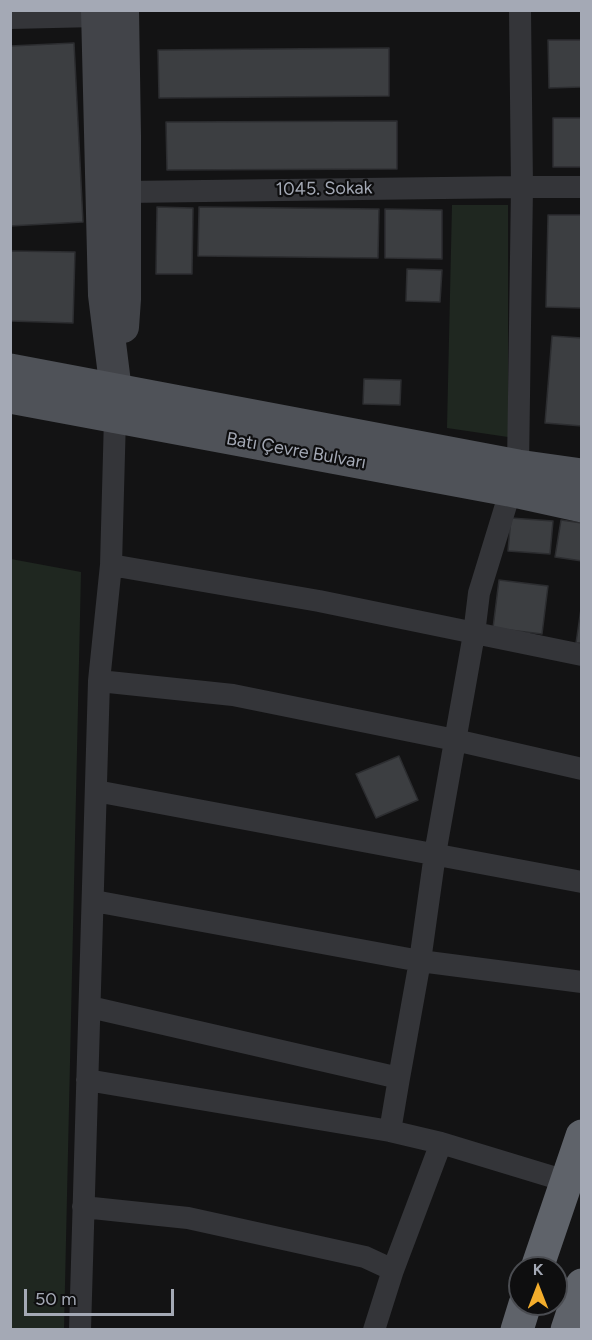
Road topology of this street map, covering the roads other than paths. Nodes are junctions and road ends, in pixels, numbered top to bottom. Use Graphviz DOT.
graph roads {
  1 [pos="520,10"];
  2 [pos="107,12"];
  3 [pos="10,18"];
  4 [pos="522,187"];
  5 [pos="582,188"];
  6 [pos="125,192"];
  7 [pos="10,370"];
  8 [pos="10,397"];
  9 [pos="116,404"];
  10 [pos="582,475"];
  11 [pos="513,478"];
  12 [pos="582,506"];
  13 [pos="111,565"];
  14 [pos="474,634"];
  15 [pos="582,655"];
  16 [pos="99,681"];
  17 [pos="455,740"];
  18 [pos="582,769"];
  19 [pos="96,791"];
  20 [pos="435,854"];
  21 [pos="582,882"];
  22 [pos="94,901"];
  23 [pos="420,962"];
  24 [pos="582,982"];
  25 [pos="90,1007"];
  26 [pos="399,1078"];
  27 [pos="87,1080"];
  28 [pos="390,1131"];
  29 [pos="582,1136"];
  30 [pos="441,1143"];
  31 [pos="566,1182"];
  32 [pos="83,1207"];
  33 [pos="541,1256"];
  34 [pos="393,1270"];
  35 [pos="582,1285"];
  36 [pos="80,1329"];
  37 [pos="374,1329"];
  38 [pos="567,1329"];
  1 -- 4 [label="street"];
  2 -- 3 [label="street"];
  2 -- 6 [label="street"];
  2 -- 9 [label="street"];
  4 -- 5 [label="street, 1045. Sokak"];
  4 -- 6 [label="street, 1045. Sokak"];
  4 -- 11 [label="street"];
  6 -- 9 [label="street"];
  7 -- 9 [label="main road, Batı Çevre Bulvarı"];
  8 -- 9 [label="main road, Batı Çevre Bulvarı"];
  9 -- 11 [label="main road, Batı Çevre Bulvarı"];
  9 -- 13 [label="street"];
  10 -- 11 [label="main road, Batı Çevre Bulvarı"];
  11 -- 12 [label="main road, Batı Çevre Bulvarı"];
  11 -- 14 [label="street"];
  13 -- 14 [label="street"];
  13 -- 16 [label="street"];
  14 -- 15 [label="street"];
  14 -- 17 [label="street"];
  16 -- 17 [label="street"];
  16 -- 19 [label="street"];
  17 -- 18 [label="street"];
  17 -- 20 [label="street"];
  19 -- 20 [label="street"];
  19 -- 22 [label="street"];
  20 -- 21 [label="street"];
  20 -- 23 [label="street"];
  22 -- 23 [label="street"];
  22 -- 25 [label="street"];
  23 -- 24 [label="street"];
  23 -- 26 [label="street"];
  25 -- 26 [label="street"];
  25 -- 27 [label="street"];
  26 -- 28 [label="street"];
  27 -- 28 [label="street"];
  27 -- 32 [label="street"];
  28 -- 30 [label="street"];
  29 -- 31 [label="highway"];
  30 -- 31 [label="street"];
  30 -- 34 [label="street"];
  31 -- 33 [label="highway"];
  32 -- 34 [label="street"];
  32 -- 36 [label="street"];
  34 -- 37 [label="street"];
  35 -- 38 [label="highway"];
}
